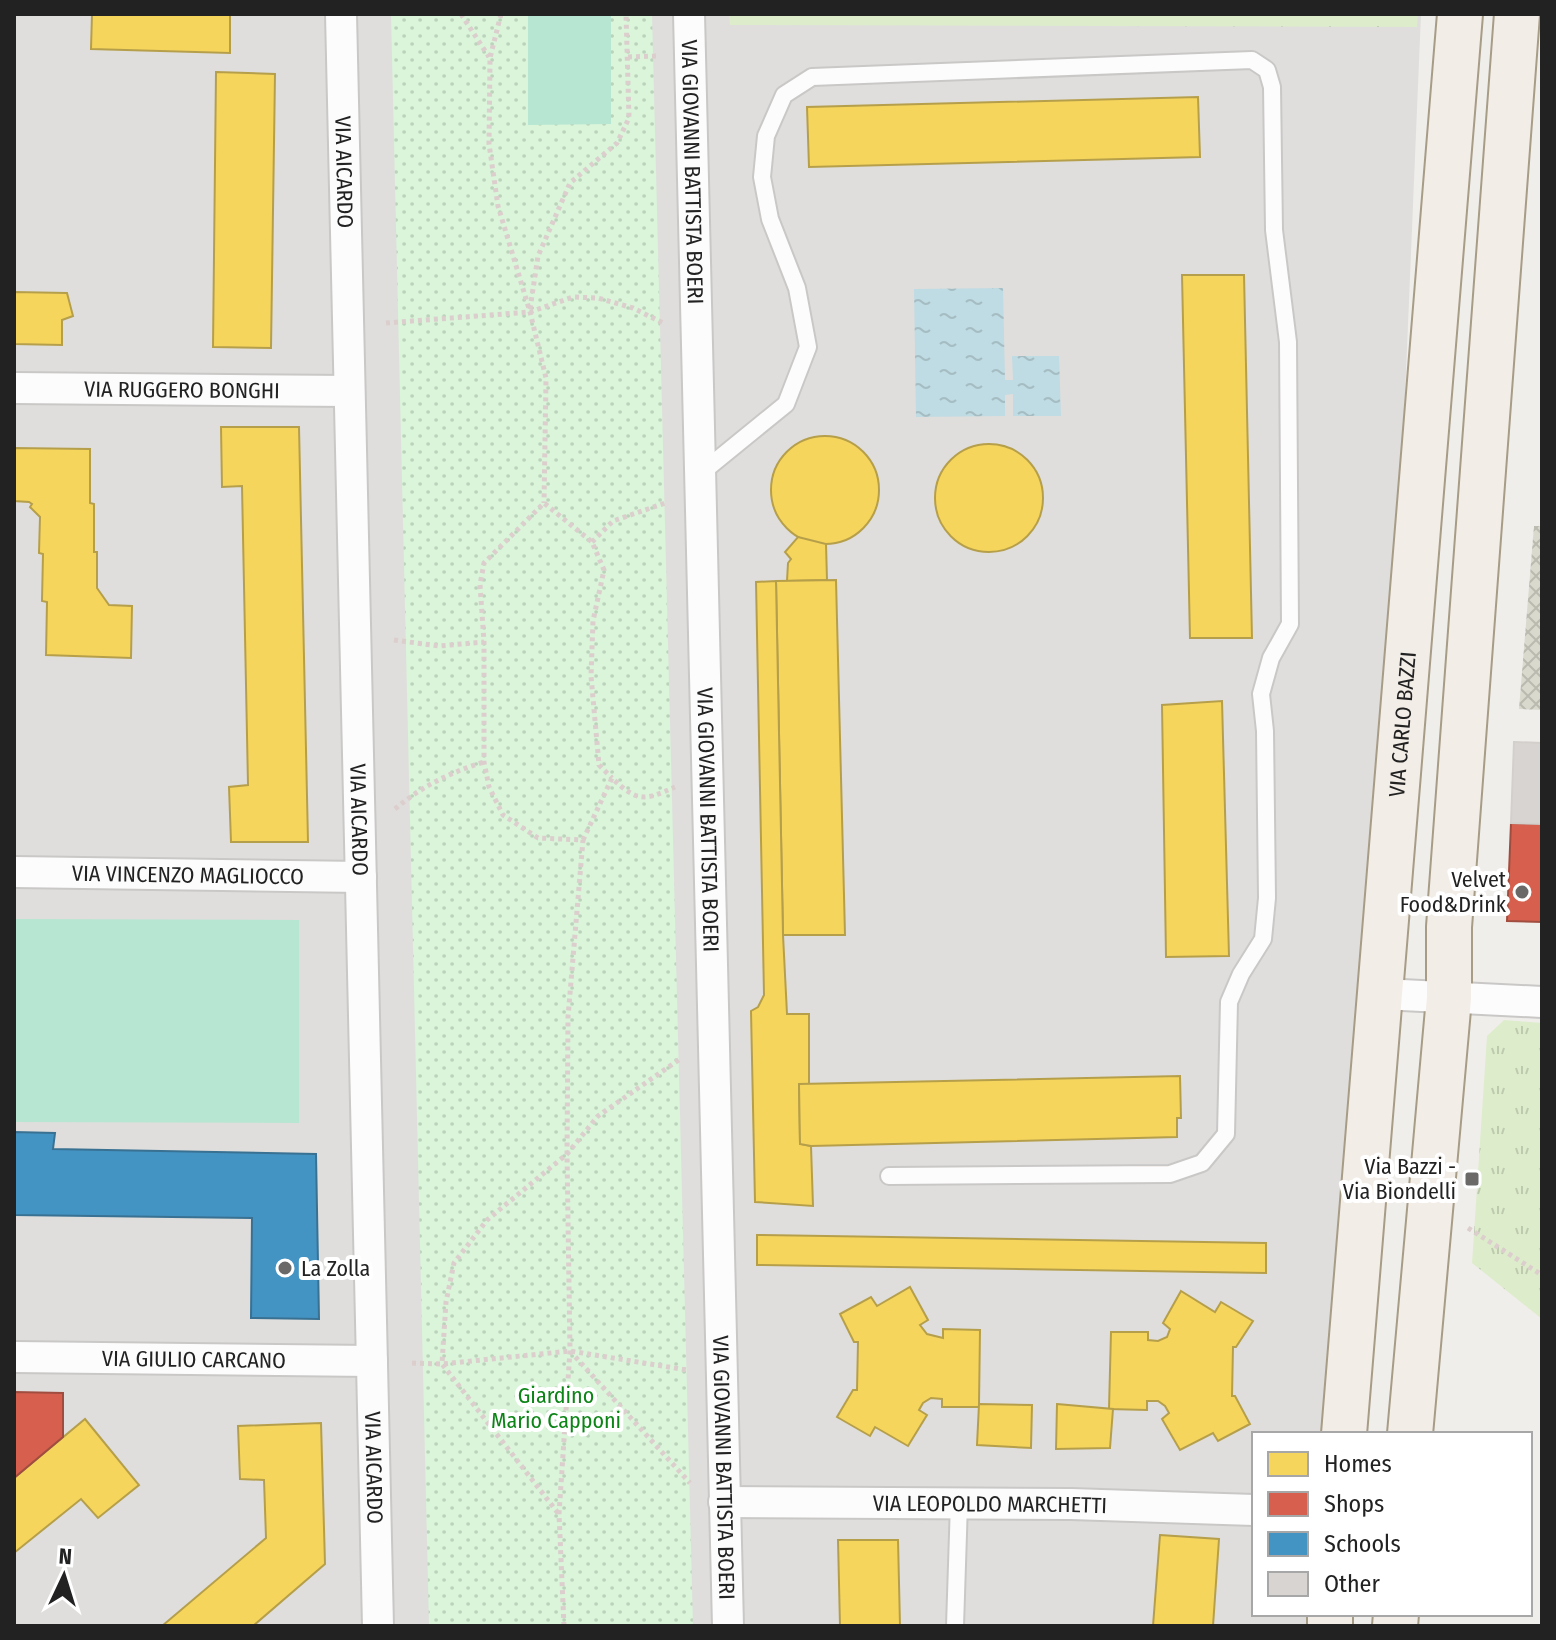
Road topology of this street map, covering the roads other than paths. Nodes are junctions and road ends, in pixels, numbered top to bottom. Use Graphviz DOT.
graph roads {
  1 [pos="341,14"];
  2 [pos="689,14"];
  3 [pos="1460,14"];
  4 [pos="1517,14"];
  5 [pos="14,388"];
  6 [pos="349,391"];
  7 [pos="700,474"];
  8 [pos="14,872"];
  9 [pos="361,877"];
  10 [pos="1382,994"];
  11 [pos="1449,998"];
  12 [pos="1542,1002"];
  13 [pos="889,1176"];
  14 [pos="14,1357"];
  15 [pos="372,1361"];
  16 [pos="1344,1432"];
  17 [pos="1410,1432"];
  18 [pos="724,1502"];
  19 [pos="959,1503"];
  20 [pos="1252,1510"];
  21 [pos="378,1626"];
  22 [pos="728,1626"];
  23 [pos="955,1626"];
  1 -- 6 [label="street, VIA AICARDO"];
  2 -- 7 [label="street, VIA GIOVANNI BATTISTA BOERI"];
  3 -- 10 [label="main road, VIA CARLO BAZZI"];
  4 -- 11 [label="main road"];
  5 -- 6 [label="street, VIA RUGGERO BONGHI"];
  6 -- 9 [label="street, VIA AICARDO"];
  7 -- 13 [label="lane"];
  7 -- 18 [label="street, VIA GIOVANNI BATTISTA BOERI"];
  8 -- 9 [label="street, VIA VINCENZO MAGLIOCCO"];
  9 -- 15 [label="street, VIA AICARDO"];
  10 -- 11 [label="street"];
  10 -- 16 [label="main road, VIA CARLO BAZZI"];
  11 -- 12 [label="street"];
  11 -- 17 [label="main road"];
  14 -- 15 [label="street, VIA GIULIO CARCANO"];
  15 -- 21 [label="street, VIA AICARDO"];
  18 -- 19 [label="street, VIA LEOPOLDO MARCHETTI"];
  18 -- 22 [label="street, VIA GIOVANNI BATTISTA BOERI"];
  19 -- 20 [label="street, VIA LEOPOLDO MARCHETTI"];
  19 -- 23 [label="lane"];
}
